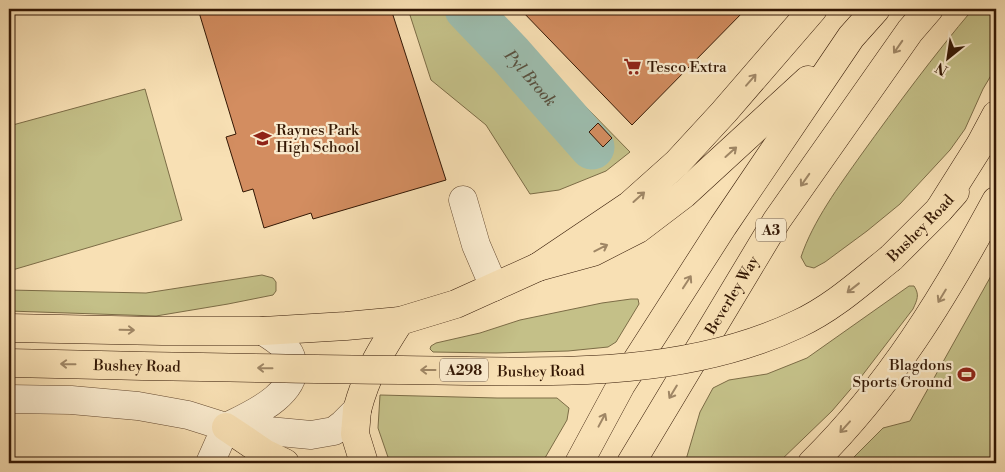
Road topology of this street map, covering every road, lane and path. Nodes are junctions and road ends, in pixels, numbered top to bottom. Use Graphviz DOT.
graph roads {
  1 [pos="813,9"];
  2 [pos="876,9"];
  3 [pos="929,9"];
  4 [pos="851,37"];
  5 [pos="996,115"];
  6 [pos="996,143"];
  7 [pos="463,200"];
  8 [pos="996,201"];
  9 [pos="939,210"];
  10 [pos="538,267"];
  11 [pos="494,287"];
  12 [pos="400,321"];
  13 [pos="9,328"];
  14 [pos="263,331"];
  15 [pos="9,363"];
  16 [pos="9,399"];
  17 [pos="357,410"];
  18 [pos="226,427"];
  19 [pos="210,463"];
  20 [pos="285,463"];
  21 [pos="364,463"];
  22 [pos="579,463"];
  23 [pos="631,463"];
  24 [pos="812,463"];
  10 -- 1 [label="main road, one-way"];
  2 -- 4 [label="main road"];
  3 -- 23 [label="main road, Beverley Way / A3, one-way"];
  10 -- 4 [label="main road, one-way"];
  22 -- 4 [label="main road, one-way"];
  5 -- 9 [label="main road"];
  6 -- 9 [label="main road, Bushey Road / A298"];
  7 -- 11 [label="street"];
  8 -- 24 [label="main road, one-way"];
  9 -- 15 [label="main road, Bushey Road / A298, one-way, bridge"];
  10 -- 11 [label="main road"];
  11 -- 12 [label="main road"];
  12 -- 14 [label="main road"];
  12 -- 17 [label="main road"];
  13 -- 14 [label="main road, one-way"];
  14 -- 18 [label="street"];
  16 -- 18 [label="street"];
  17 -- 18 [label="street"];
  17 -- 21 [label="main road"];
  18 -- 19 [label="street"];
  18 -- 20 [label="main road"];
}
